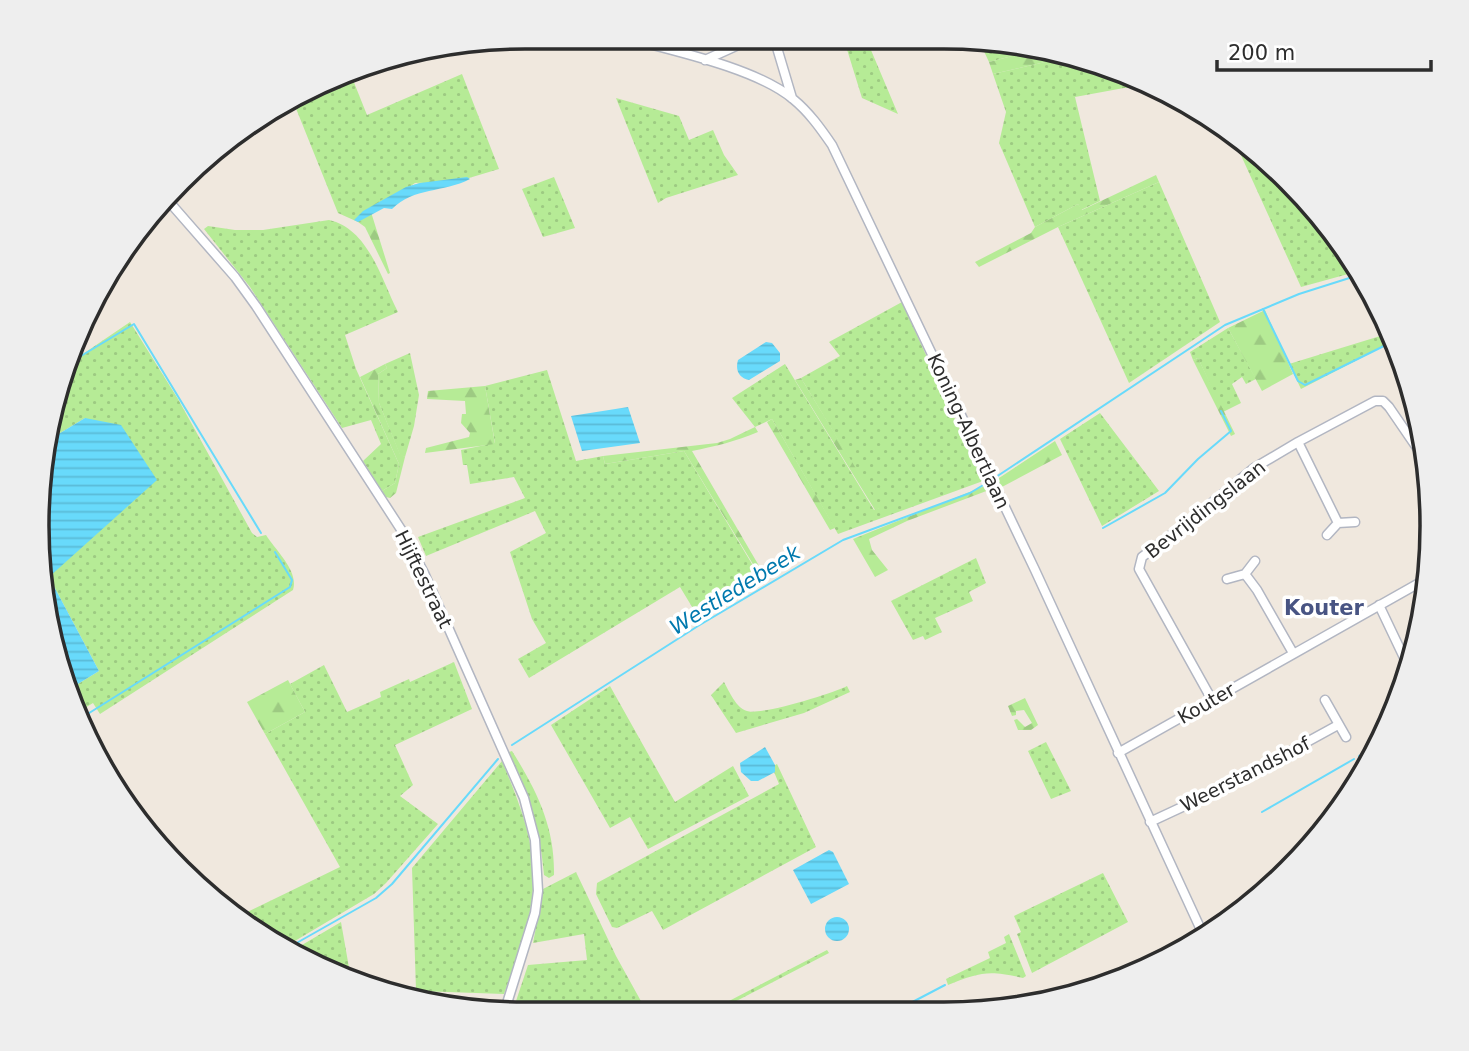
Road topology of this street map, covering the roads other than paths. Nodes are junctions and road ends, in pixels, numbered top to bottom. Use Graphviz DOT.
graph roads {
  1 [pos="666,49"];
  2 [pos="726,49"];
  3 [pos="777,49"];
  4 [pos="705,60"];
  5 [pos="792,98"];
  6 [pos="173,205"];
  7 [pos="1297,442"];
  8 [pos="1413,442"];
  9 [pos="1355,522"];
  10 [pos="1338,523"];
  11 [pos="1327,535"];
  12 [pos="1255,561"];
  13 [pos="1245,574"];
  14 [pos="1227,579"];
  15 [pos="1416,584"];
  16 [pos="1379,605"];
  17 [pos="1293,653"];
  18 [pos="1402,654"];
  19 [pos="1212,700"];
  20 [pos="1325,700"];
  21 [pos="1338,725"];
  22 [pos="1346,737"];
  23 [pos="1118,753"];
  24 [pos="1150,822"];
  25 [pos="1200,927"];
  26 [pos="508,1001"];
  1 -- 4 [label="street, Koning-Albertlaan"];
  2 -- 4 [label="street"];
  3 -- 5 [label="street"];
  4 -- 5 [label="street, Koning-Albertlaan"];
  5 -- 23 [label="street, Koning-Albertlaan"];
  6 -- 26 [label="street, Hijftestraat"];
  7 -- 8 [label="street, Bevrijdingslaan"];
  7 -- 10 [label="street"];
  7 -- 19 [label="street, Bevrijdingslaan"];
  9 -- 10 [label="street"];
  10 -- 11 [label="street"];
  12 -- 13 [label="street"];
  13 -- 14 [label="street"];
  13 -- 17 [label="street"];
  15 -- 16 [label="street, Kouter"];
  16 -- 17 [label="street, Kouter"];
  16 -- 18 [label="street"];
  17 -- 19 [label="street, Kouter"];
  19 -- 23 [label="street, Kouter"];
  20 -- 21 [label="street"];
  21 -- 22 [label="street"];
  21 -- 24 [label="street, Weerstandshof"];
  23 -- 24 [label="street, Koning-Albertlaan"];
  24 -- 25 [label="street, Koning-Albertlaan"];
}
